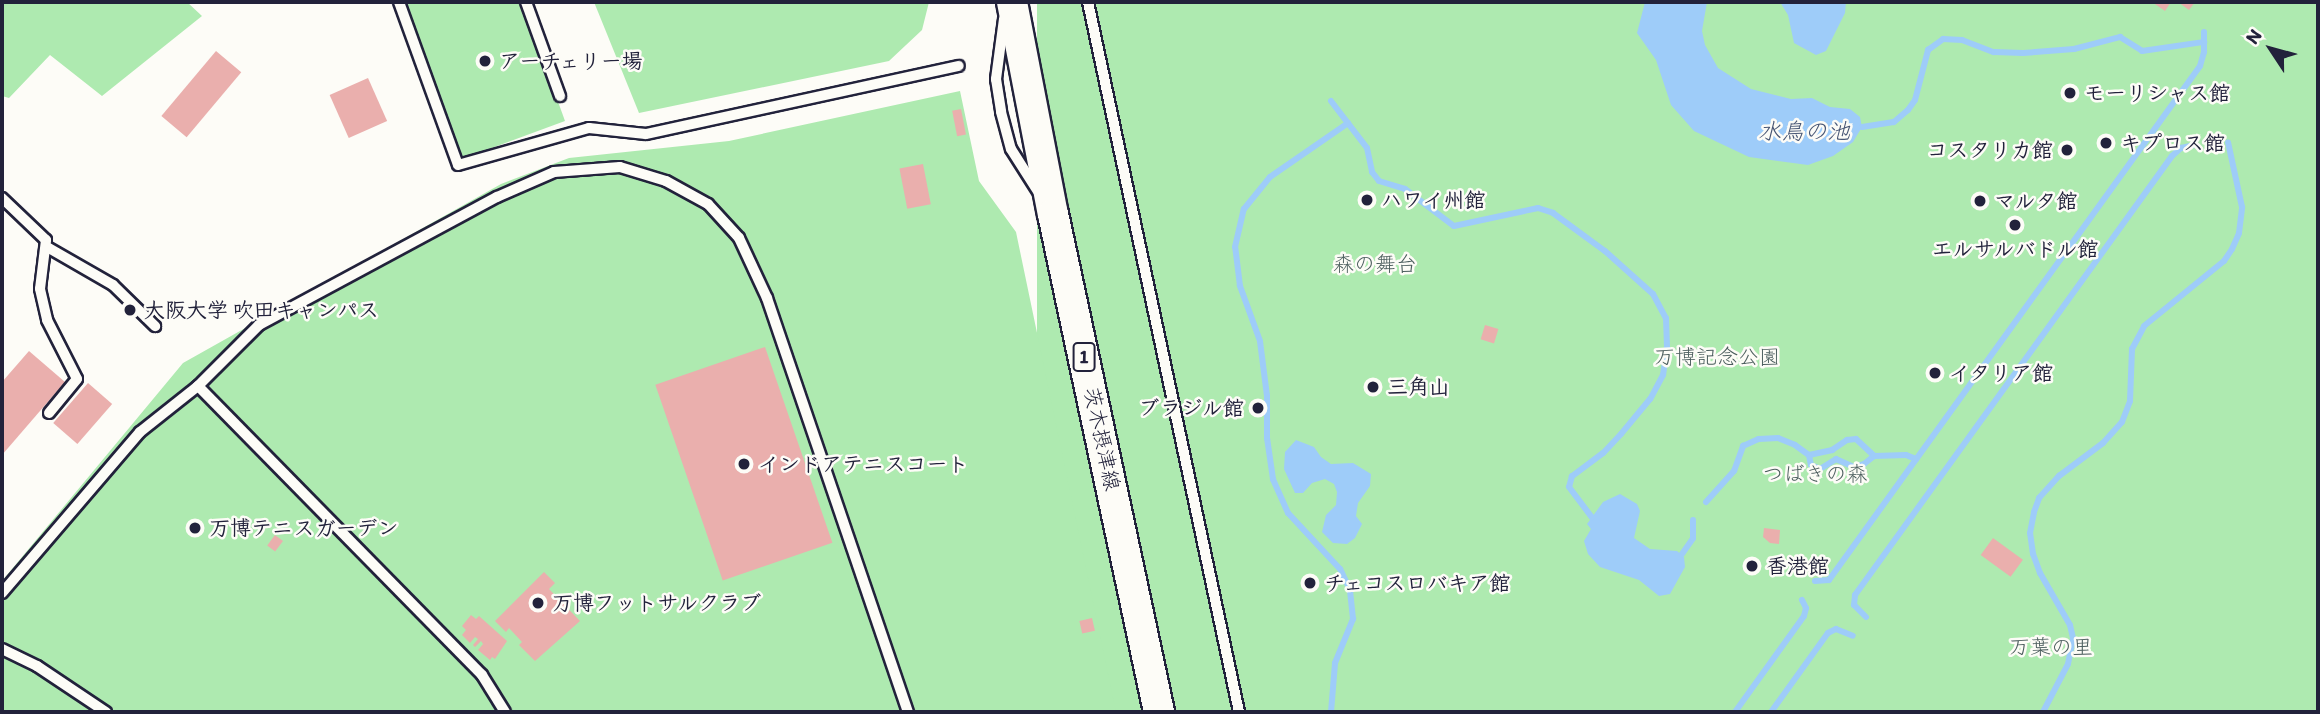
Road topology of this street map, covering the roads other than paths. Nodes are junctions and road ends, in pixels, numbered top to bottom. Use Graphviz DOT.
graph roads {
  1 [pos="399,2"];
  2 [pos="526,2"];
  3 [pos="1006,2"];
  4 [pos="1012,2"];
  5 [pos="1088,2"];
  6 [pos="959,66"];
  7 [pos="560,96"];
  8 [pos="2,198"];
  9 [pos="1053,214"];
  10 [pos="47,247"];
  11 [pos="155,326"];
  12 [pos="198,386"];
  13 [pos="49,413"];
  14 [pos="2,593"];
  15 [pos="2,649"];
  16 [pos="106,712"];
  17 [pos="505,712"];
  18 [pos="908,712"];
  19 [pos="1159,712"];
  20 [pos="1239,712"];
  1 -- 6 [label="lane"];
  2 -- 7 [label="lane"];
  3 -- 9 [label="lane"];
  4 -- 9 [label="main road, 茨木摂津線 / 1"];
  5 -- 20 [label="lane"];
  8 -- 10 [label="lane"];
  9 -- 19 [label="main road, 茨木摂津線 / 1"];
  10 -- 11 [label="lane"];
  10 -- 13 [label="lane"];
  12 -- 14 [label="lane"];
  12 -- 17 [label="lane"];
  12 -- 18 [label="lane"];
  15 -- 16 [label="lane"];
}
